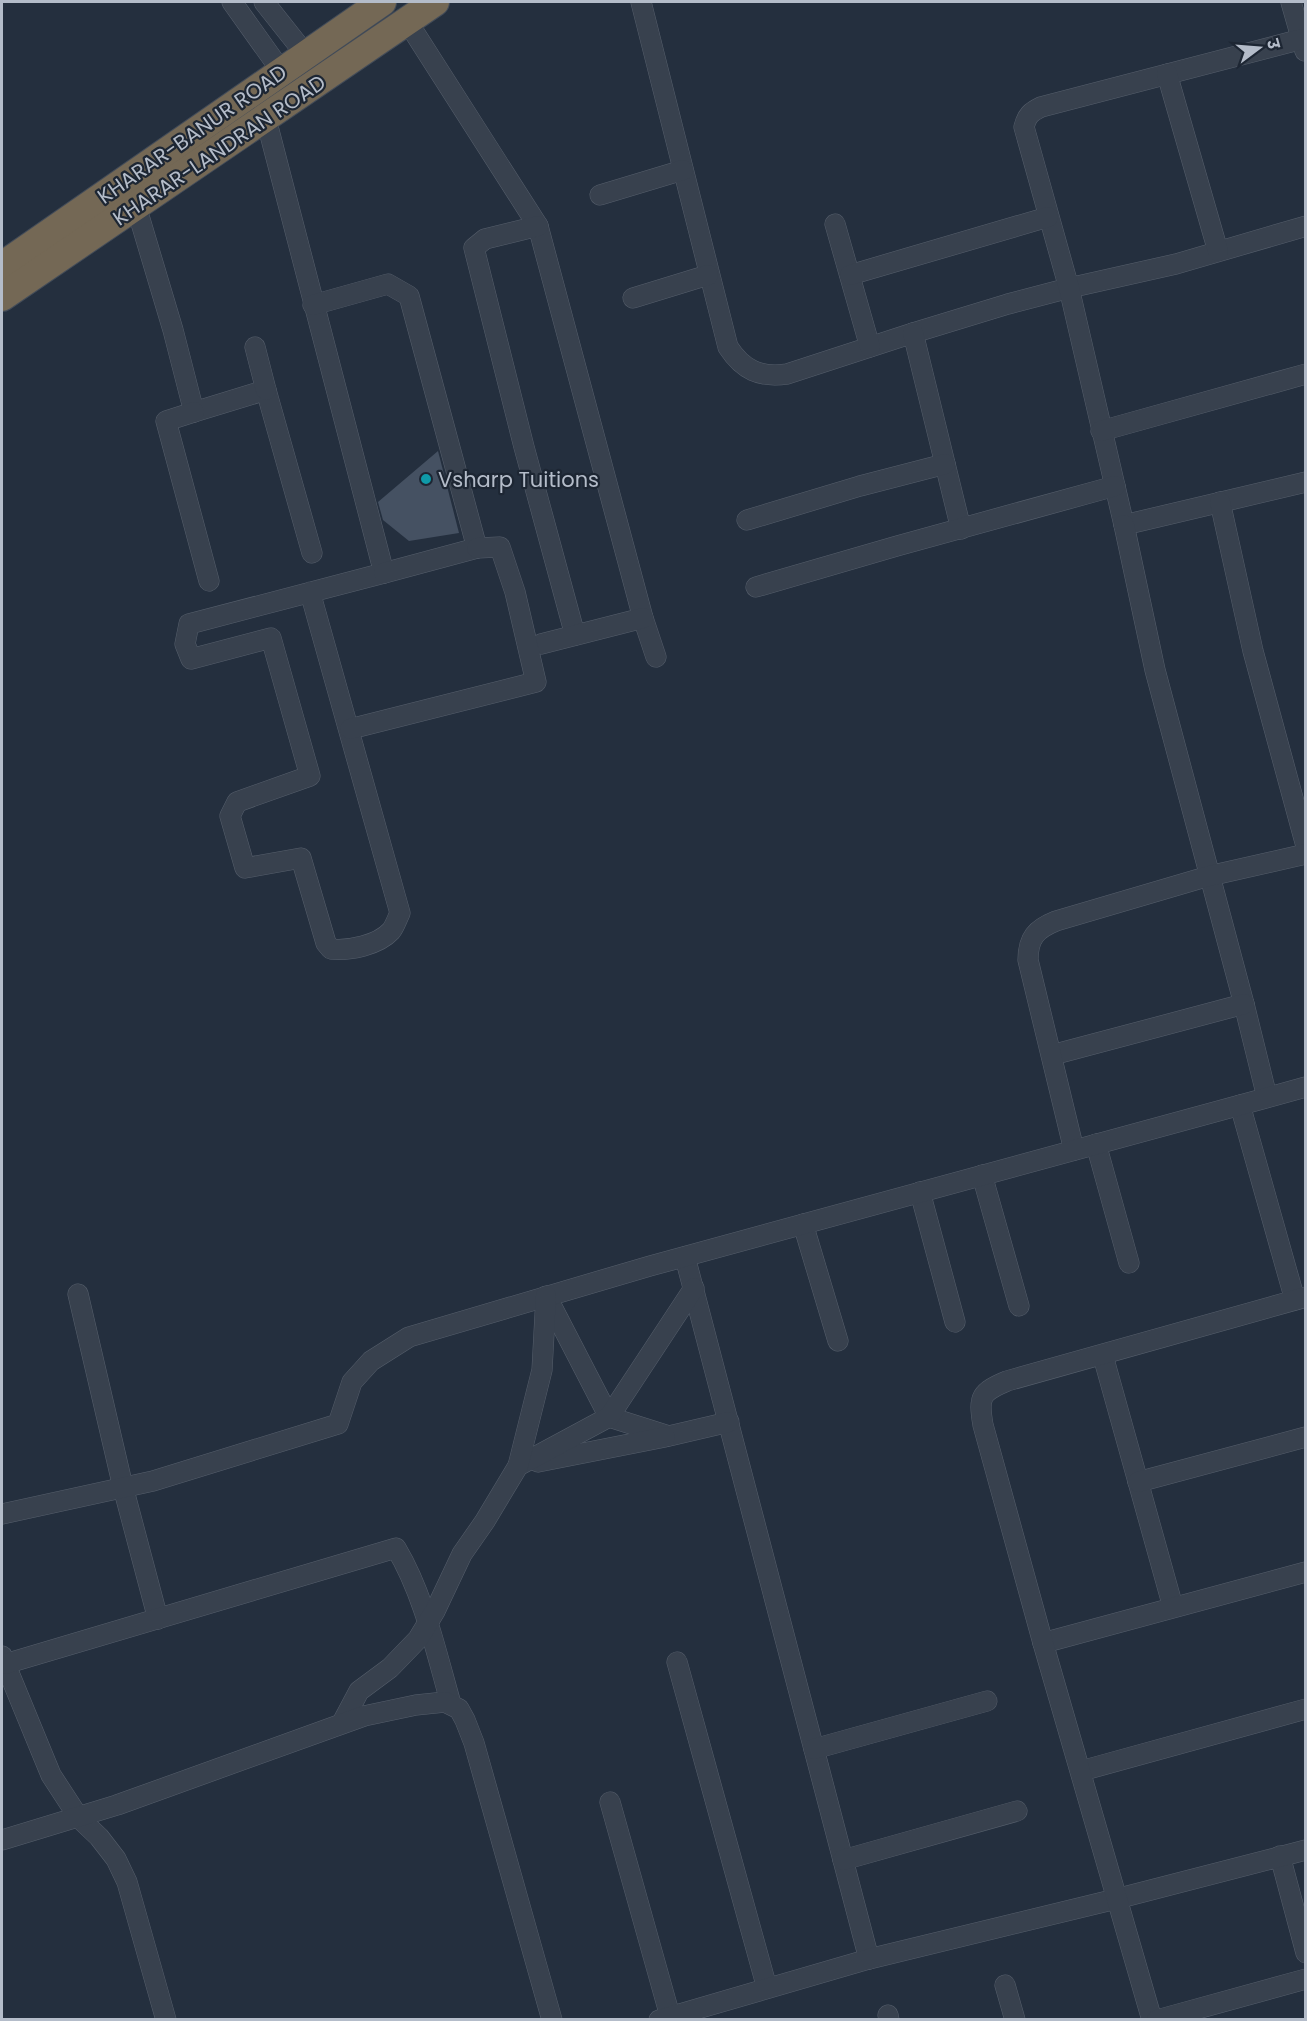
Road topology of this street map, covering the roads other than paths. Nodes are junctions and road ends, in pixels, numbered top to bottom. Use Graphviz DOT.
graph roads {
  1 [pos="232,2"];
  2 [pos="264,2"];
  3 [pos="382,2"];
  4 [pos="435,2"];
  5 [pos="641,2"];
  6 [pos="1291,2"];
  7 [pos="407,21"];
  8 [pos="1304,45"];
  9 [pos="306,55"];
  10 [pos="282,72"];
  11 [pos="1167,74"];
  12 [pos="266,119"];
  13 [pos="683,170"];
  14 [pos="600,195"];
  15 [pos="136,206"];
  16 [pos="1048,217"];
  17 [pos="835,224"];
  18 [pos="538,226"];
  19 [pos="1305,226"];
  20 [pos="1218,252"];
  21 [pos="2,266"];
  22 [pos="708,275"];
  23 [pos="850,275"];
  24 [pos="1069,288"];
  25 [pos="2,297"];
  26 [pos="633,298"];
  27 [pos="313,304"];
  28 [pos="913,333"];
  29 [pos="255,347"];
  30 [pos="870,347"];
  31 [pos="1305,374"];
  32 [pos="266,390"];
  33 [pos="194,412"];
  34 [pos="1101,431"];
  35 [pos="945,464"];
  36 [pos="1305,482"];
  37 [pos="1115,486"];
  38 [pos="1220,502"];
  39 [pos="747,520"];
  40 [pos="1124,525"];
  41 [pos="961,529"];
  42 [pos="477,548"];
  43 [pos="312,553"];
  44 [pos="384,573"];
  45 [pos="209,581"];
  46 [pos="756,587"];
  47 [pos="310,592"];
  48 [pos="644,618"];
  49 [pos="575,635"];
  50 [pos="541,645"];
  51 [pos="656,657"];
  52 [pos="350,729"];
  53 [pos="1305,846"];
  54 [pos="1305,854"];
  55 [pos="1209,876"];
  56 [pos="1244,1005"];
  57 [pos="1052,1055"];
  58 [pos="1305,1088"];
  59 [pos="1267,1097"];
  60 [pos="1240,1105"];
  61 [pos="1096,1144"];
  62 [pos="1074,1150"];
  63 [pos="982,1175"];
  64 [pos="920,1192"];
  65 [pos="803,1224"];
  66 [pos="686,1257"];
  67 [pos="1129,1263"];
  68 [pos="694,1288"];
  69 [pos="78,1294"];
  70 [pos="546,1296"];
  71 [pos="1300,1299"];
  72 [pos="1019,1306"];
  73 [pos="955,1322"];
  74 [pos="838,1341"];
  75 [pos="1103,1356"];
  76 [pos="609,1417"];
  77 [pos="729,1422"];
  78 [pos="669,1436"];
  79 [pos="1305,1437"];
  80 [pos="518,1466"];
  81 [pos="1138,1482"];
  82 [pos="123,1487"];
  83 [pos="2,1514"];
  84 [pos="1305,1572"];
  85 [pos="1173,1607"];
  86 [pos="158,1619"];
  87 [pos="428,1622"];
  88 [pos="1043,1643"];
  89 [pos="3,1660"];
  90 [pos="677,1662"];
  91 [pos="987,1701"];
  92 [pos="451,1704"];
  93 [pos="1305,1709"];
  94 [pos="342,1724"];
  95 [pos="814,1749"];
  96 [pos="1081,1771"];
  97 [pos="610,1803"];
  98 [pos="1017,1811"];
  99 [pos="79,1818"];
  100 [pos="2,1840"];
  101 [pos="1305,1850"];
  102 [pos="1280,1856"];
  103 [pos="843,1860"];
  104 [pos="1116,1899"];
  105 [pos="1305,1953"];
  106 [pos="869,1959"];
  107 [pos="1305,1979"];
  108 [pos="1005,1985"];
  109 [pos="767,1988"];
  110 [pos="664,2018"];
  111 [pos="166,2019"];
  112 [pos="552,2019"];
  113 [pos="1015,2019"];
  114 [pos="1152,2019"];
  115 [pos="1157,2019"];
  1 -- 10 [label="street"];
  2 -- 9 [label="street"];
  3 -- 9 [label="highway, KHARAR-BANUR ROAD"];
  4 -- 7 [label="highway, KHARAR-LANDRAN ROAD"];
  5 -- 13 [label="street"];
  6 -- 8 [label="street"];
  7 -- 12 [label="highway, KHARAR-LANDRAN ROAD"];
  7 -- 18 [label="street"];
  8 -- 11 [label="street"];
  9 -- 10 [label="highway, KHARAR-BANUR ROAD"];
  10 -- 21 [label="highway, KHARAR-BANUR ROAD"];
  11 -- 16 [label="street"];
  11 -- 20 [label="street"];
  12 -- 15 [label="highway, KHARAR-LANDRAN ROAD"];
  12 -- 27 [label="street"];
  13 -- 14 [label="street"];
  13 -- 22 [label="street"];
  15 -- 25 [label="highway, KHARAR-LANDRAN ROAD"];
  15 -- 33 [label="street"];
  16 -- 23 [label="street"];
  16 -- 24 [label="street"];
  17 -- 23 [label="street"];
  18 -- 48 [label="street"];
  18 -- 49 [label="street"];
  19 -- 20 [label="street"];
  20 -- 24 [label="street"];
  22 -- 26 [label="street"];
  22 -- 30 [label="street"];
  23 -- 30 [label="street"];
  24 -- 28 [label="street"];
  24 -- 34 [label="street"];
  27 -- 42 [label="street"];
  27 -- 44 [label="street"];
  28 -- 30 [label="street"];
  28 -- 35 [label="street"];
  29 -- 32 [label="street"];
  31 -- 34 [label="street"];
  32 -- 33 [label="street"];
  32 -- 43 [label="street"];
  33 -- 45 [label="street"];
  34 -- 37 [label="street"];
  35 -- 39 [label="street"];
  35 -- 41 [label="street"];
  36 -- 38 [label="street"];
  37 -- 40 [label="street"];
  37 -- 41 [label="street"];
  38 -- 40 [label="street"];
  38 -- 53 [label="street"];
  40 -- 55 [label="street"];
  41 -- 46 [label="street"];
  42 -- 44 [label="street"];
  42 -- 52 [label="street"];
  44 -- 47 [label="street"];
  47 -- 52 [label="street"];
  47 -- 52 [label="street"];
  48 -- 49 [label="street"];
  48 -- 51 [label="street"];
  49 -- 50 [label="street"];
  54 -- 55 [label="street"];
  55 -- 56 [label="street"];
  55 -- 57 [label="street"];
  56 -- 57 [label="street"];
  56 -- 59 [label="street"];
  57 -- 62 [label="street"];
  58 -- 59 [label="street"];
  59 -- 60 [label="street"];
  60 -- 61 [label="street"];
  60 -- 71 [label="street"];
  61 -- 62 [label="street"];
  61 -- 67 [label="street"];
  62 -- 63 [label="street"];
  63 -- 64 [label="street"];
  63 -- 72 [label="street"];
  64 -- 65 [label="street"];
  64 -- 73 [label="street"];
  65 -- 66 [label="street"];
  65 -- 74 [label="street"];
  66 -- 68 [label="street"];
  66 -- 70 [label="street"];
  68 -- 76 [label="street"];
  68 -- 77 [label="street"];
  69 -- 82 [label="street"];
  70 -- 76 [label="street"];
  70 -- 80 [label="street"];
  70 -- 82 [label="street"];
  71 -- 75 [label="street"];
  75 -- 81 [label="street"];
  75 -- 88 [label="street"];
  76 -- 78 [label="street"];
  76 -- 80 [label="street"];
  77 -- 78 [label="street"];
  77 -- 95 [label="street"];
  78 -- 80 [label="street"];
  79 -- 81 [label="street"];
  80 -- 87 [label="street"];
  81 -- 85 [label="street"];
  82 -- 83 [label="street"];
  82 -- 86 [label="street"];
  84 -- 85 [label="street"];
  85 -- 88 [label="street"];
  86 -- 87 [label="street"];
  86 -- 89 [label="street"];
  87 -- 92 [label="street"];
  87 -- 94 [label="street"];
  88 -- 96 [label="street"];
  89 -- 99 [label="street"];
  90 -- 109 [label="street"];
  91 -- 95 [label="street"];
  92 -- 94 [label="street"];
  92 -- 112 [label="street"];
  93 -- 96 [label="street"];
  94 -- 99 [label="street"];
  95 -- 103 [label="street"];
  96 -- 104 [label="street"];
  97 -- 110 [label="street"];
  98 -- 103 [label="street"];
  99 -- 100 [label="street"];
  99 -- 111 [label="street"];
  101 -- 102 [label="street"];
  102 -- 104 [label="street"];
  102 -- 105 [label="street"];
  103 -- 106 [label="street"];
  104 -- 106 [label="street"];
  104 -- 114 [label="street"];
  106 -- 109 [label="street"];
  107 -- 115 [label="street"];
  108 -- 113 [label="street"];
  109 -- 110 [label="street"];
}
